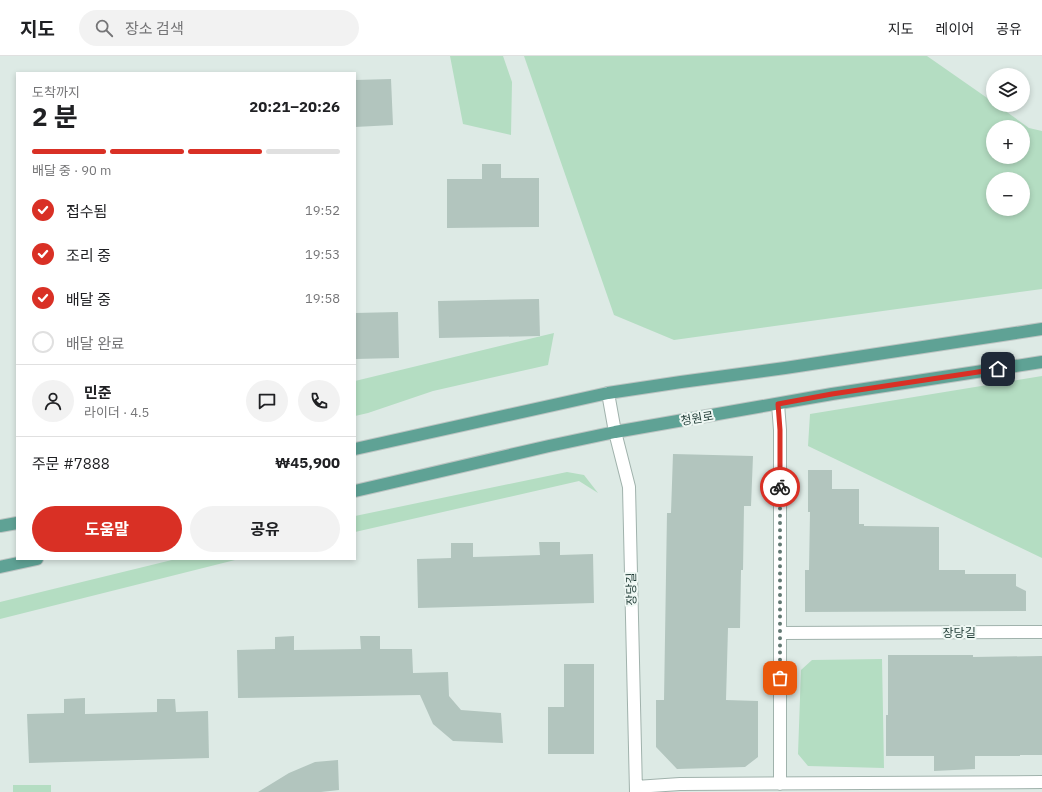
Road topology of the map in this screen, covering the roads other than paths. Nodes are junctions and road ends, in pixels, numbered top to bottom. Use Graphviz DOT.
graph roads {
  1 [pos="1042,329"];
  2 [pos="1042,362"];
  3 [pos="608,393"];
  4 [pos="778,404"];
  5 [pos="615,432"];
  6 [pos="356,449"];
  7 [pos="356,491"];
  8 [pos="16,523"];
  9 [pos="0,526"];
  10 [pos="32,560"];
  11 [pos="0,567"];
  12 [pos="1042,632"];
  13 [pos="780,633"];
  14 [pos="1042,782"];
  15 [pos="780,784"];
  16 [pos="636,789"];
  1 -- 3 [label="main road"];
  2 -- 4 [label="main road, 청원로"];
  3 -- 5 [label="street, 장당길"];
  3 -- 6 [label="main road"];
  4 -- 5 [label="main road, 청원로"];
  4 -- 13 [label="street"];
  5 -- 7 [label="main road, 청원로"];
  5 -- 16 [label="street, 장당길"];
  8 -- 9 [label="main road"];
  10 -- 11 [label="main road"];
  12 -- 13 [label="street, 장당길"];
  13 -- 15 [label="street"];
  14 -- 15 [label="street, 장당길"];
  15 -- 16 [label="street, 장당길"];
}
